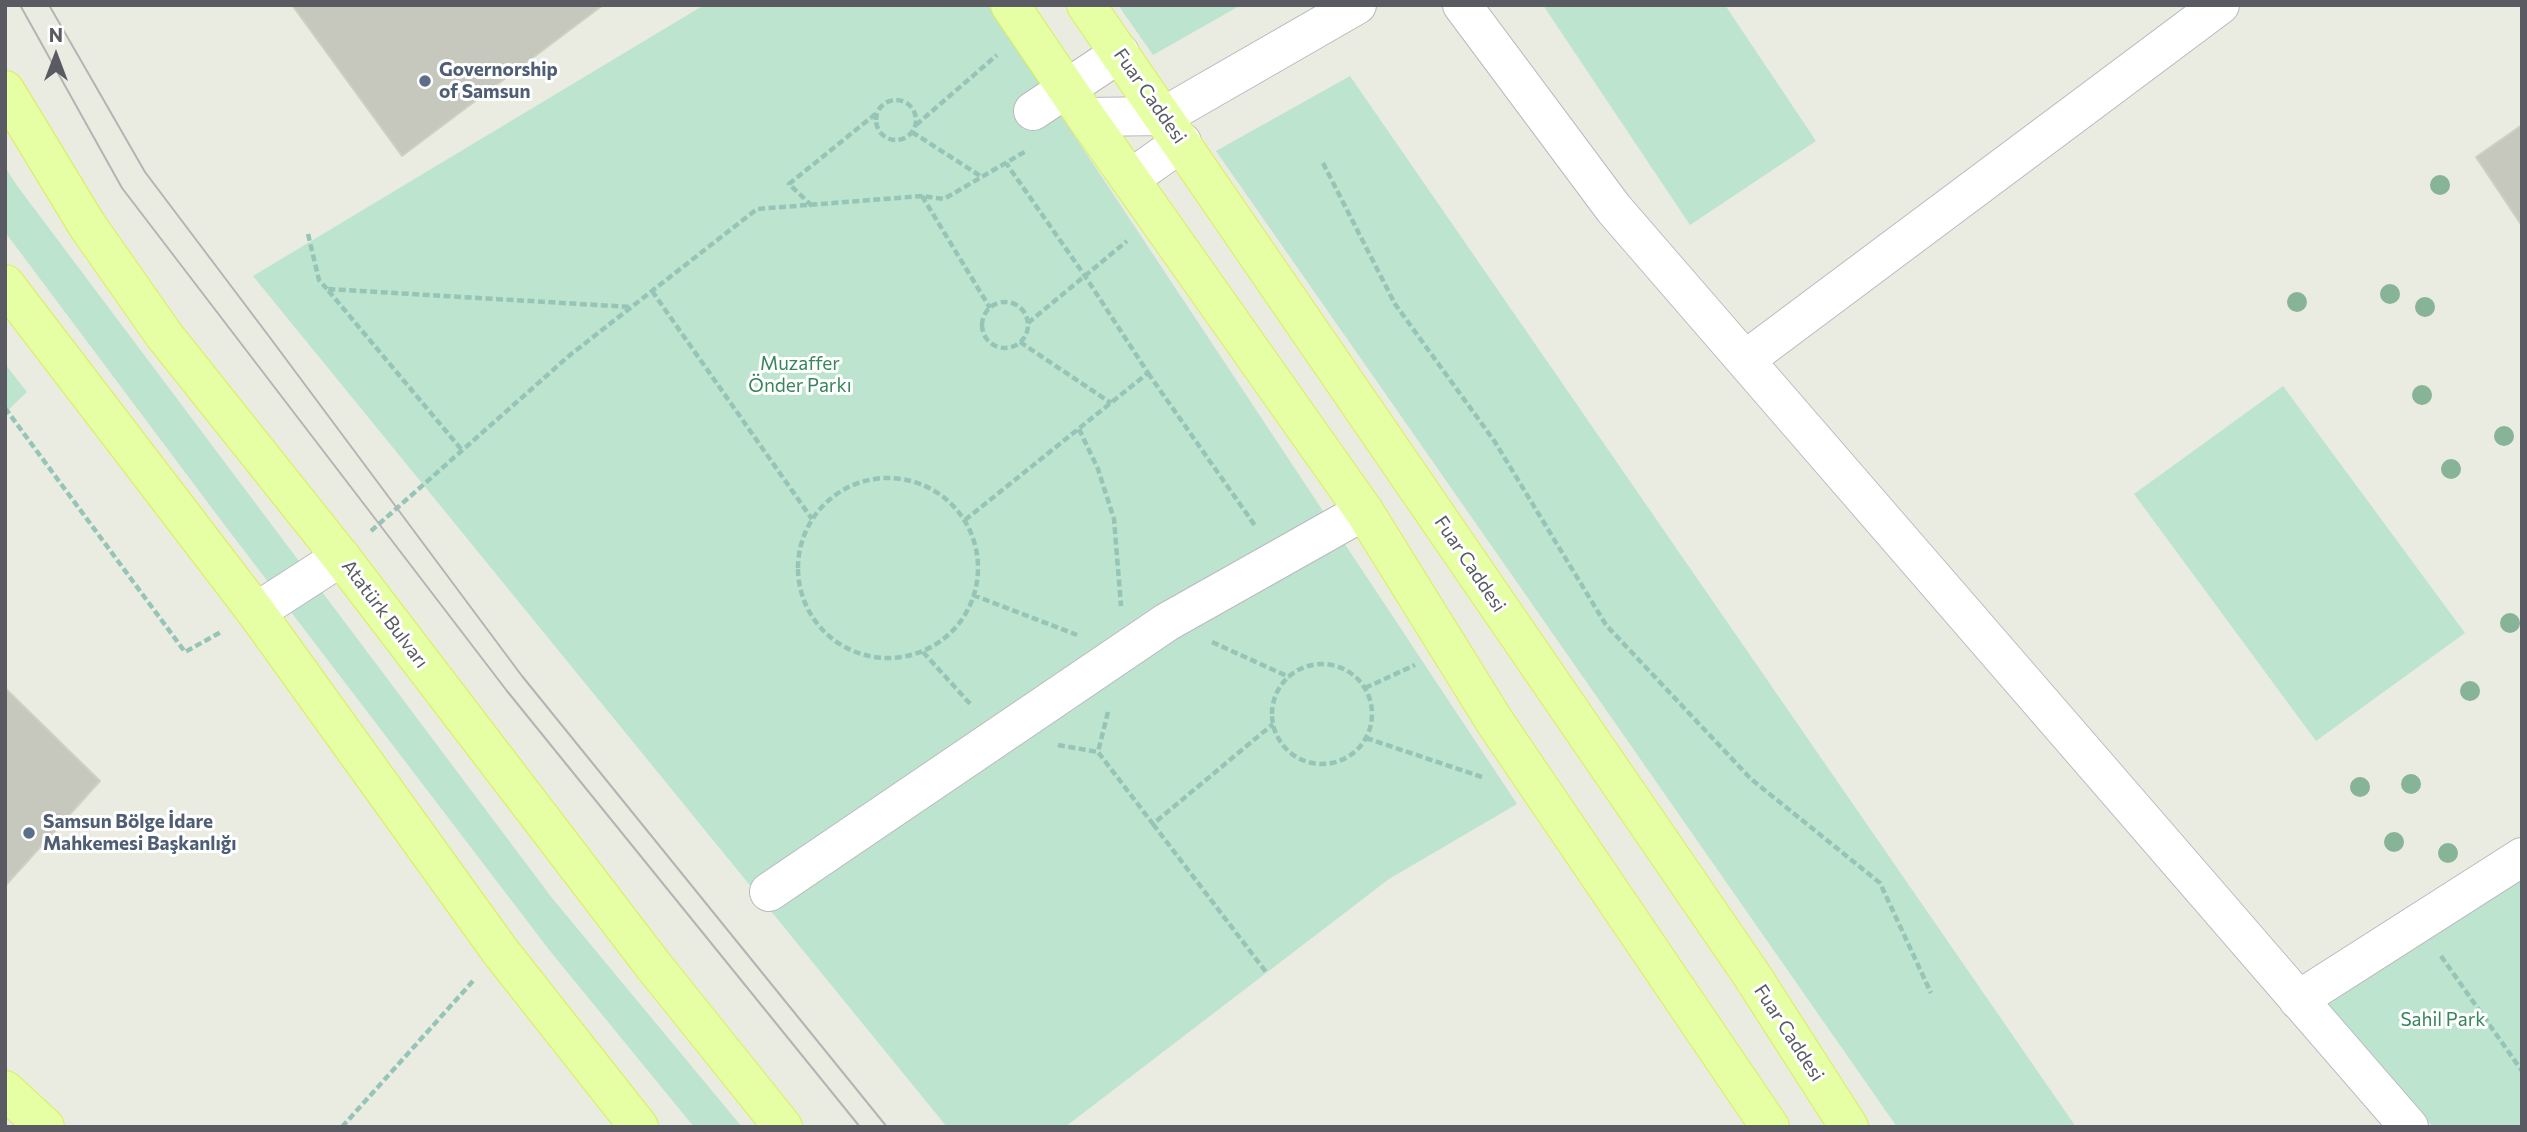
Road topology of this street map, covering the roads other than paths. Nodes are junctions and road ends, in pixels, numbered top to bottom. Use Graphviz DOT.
graph roads {
  1 [pos="1086,5"];
  2 [pos="1357,5"];
  3 [pos="1462,5"];
  4 [pos="2220,5"];
  5 [pos="1018,17"];
  6 [pos="1120,53"];
  7 [pos="5,90"];
  8 [pos="1076,103"];
  9 [pos="1033,111"];
  10 [pos="1173,129"];
  11 [pos="1130,179"];
  12 [pos="5,284"];
  13 [pos="1745,360"];
  14 [pos="1364,510"];
  15 [pos="341,557"];
  16 [pos="256,612"];
  17 [pos="2522,857"];
  18 [pos="769,892"];
  19 [pos="2298,1000"];
  20 [pos="6,1093"];
  21 [pos="45,1127"];
  22 [pos="639,1127"];
  23 [pos="783,1127"];
  24 [pos="1770,1127"];
  25 [pos="1849,1127"];
  26 [pos="2409,1127"];
  1 -- 6 [label="main road, Fuar Caddesi"];
  2 -- 10 [label="street"];
  3 -- 13 [label="street"];
  4 -- 13 [label="street"];
  5 -- 8 [label="main road"];
  6 -- 8 [label="street"];
  6 -- 10 [label="main road, Fuar Caddesi"];
  7 -- 15 [label="main road, Atatürk Bulvarı"];
  8 -- 9 [label="street"];
  8 -- 10 [label="street"];
  8 -- 11 [label="main road"];
  10 -- 11 [label="street"];
  10 -- 25 [label="main road, Fuar Caddesi"];
  11 -- 14 [label="main road"];
  12 -- 16 [label="main road"];
  13 -- 19 [label="street"];
  14 -- 18 [label="street"];
  14 -- 24 [label="main road"];
  15 -- 16 [label="street"];
  15 -- 23 [label="main road, Atatürk Bulvarı"];
  16 -- 22 [label="main road"];
  17 -- 19 [label="street"];
  19 -- 26 [label="street"];
  20 -- 21 [label="main road"];
}
